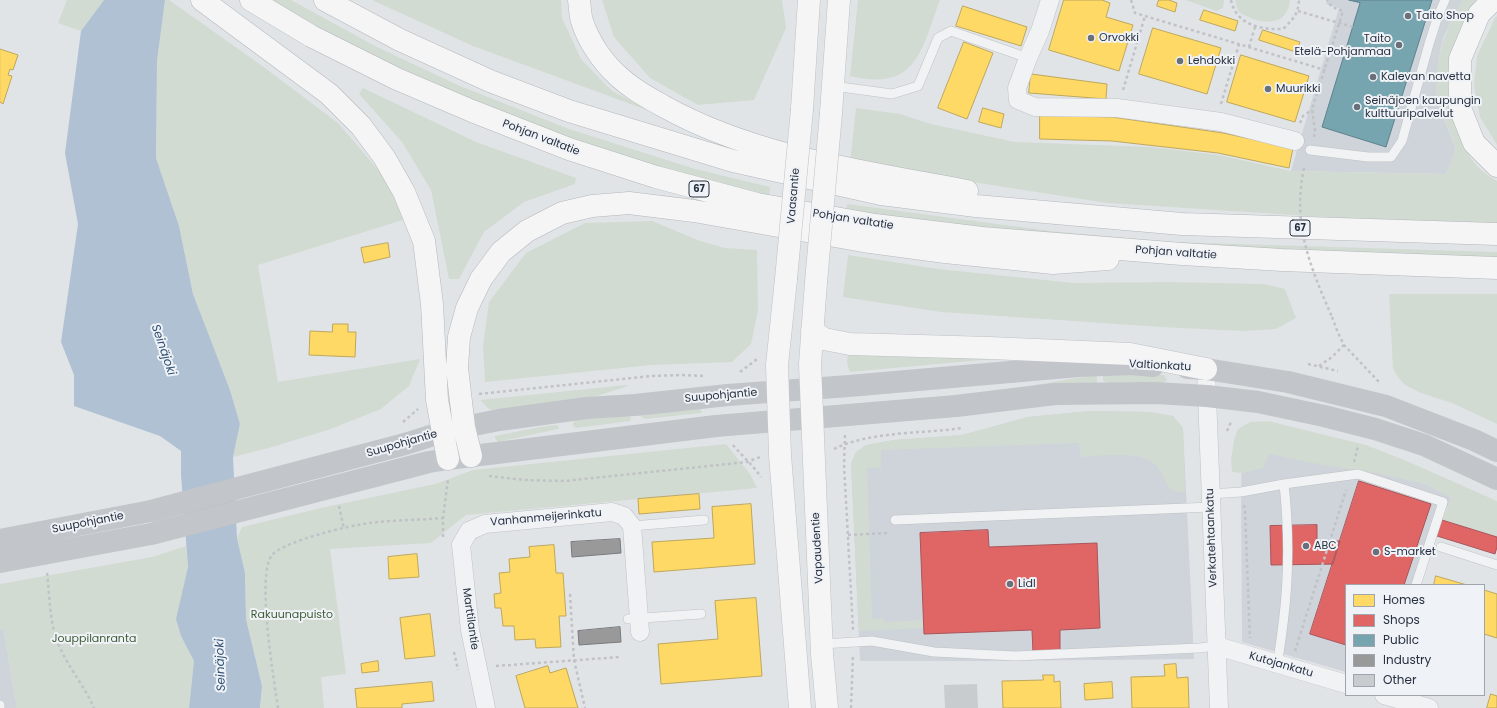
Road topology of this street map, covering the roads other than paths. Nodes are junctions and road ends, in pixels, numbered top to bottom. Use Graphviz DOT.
graph roads {
  1 [pos="251,0"];
  2 [pos="325,0"];
  3 [pos="579,0"];
  4 [pos="809,0"];
  5 [pos="839,0"];
  6 [pos="1050,0"];
  7 [pos="1445,0"];
  8 [pos="1493,0"];
  9 [pos="206,3"];
  10 [pos="1028,58"];
  11 [pos="833,86"];
  12 [pos="1303,146"];
  13 [pos="1497,166"];
  14 [pos="1104,216"];
  15 [pos="1497,234"];
  16 [pos="1182,254"];
  17 [pos="1497,268"];
  18 [pos="812,331"];
  19 [pos="1206,369"];
  20 [pos="811,389"];
  21 [pos="778,391"];
  22 [pos="1207,396"];
  23 [pos="812,418"];
  24 [pos="779,421"];
  25 [pos="464,427"];
  26 [pos="443,432"];
  27 [pos="1497,451"];
  28 [pos="471,456"];
  29 [pos="448,459"];
  30 [pos="1497,479"];
  31 [pos="1284,484"];
  32 [pos="1211,500"];
  33 [pos="704,520"];
  34 [pos="895,520"];
  35 [pos="632,526"];
  36 [pos="469,531"];
  37 [pos="0,540"];
  38 [pos="1441,547"];
  39 [pos="0,562"];
  40 [pos="1497,564"];
  41 [pos="1416,584"];
  42 [pos="701,614"];
  43 [pos="636,627"];
  44 [pos="822,644"];
  45 [pos="1217,646"];
  46 [pos="1278,658"];
  47 [pos="1345,684"];
  48 [pos="1387,696"];
  49 [pos="486,708"];
  50 [pos="800,708"];
  51 [pos="827,708"];
  52 [pos="1218,708"];
  53 [pos="1429,708"];
  1 -- 16 [label="main road, Pohjan valtatie / 67"];
  2 -- 14 [label="main road, 67"];
  3 -- 14 [label="main road"];
  4 -- 21 [label="main road, Vaasantie, bridge"];
  5 -- 11 [label="main road"];
  6 -- 10 [label="street"];
  7 -- 12 [label="lane"];
  8 -- 13 [label="main road"];
  9 -- 26 [label="main road"];
  10 -- 11 [label="lane"];
  10 -- 12 [label="street"];
  11 -- 18 [label="main road, bridge"];
  14 -- 15 [label="main road, 67"];
  16 -- 17 [label="main road, Pohjan valtatie / 67"];
  16 -- 25 [label="main road"];
  18 -- 19 [label="main road"];
  18 -- 20 [label="main road"];
  19 -- 20 [label="main road, Valtionkatu"];
  19 -- 22 [label="street, Verkatehtaankatu"];
  19 -- 27 [label="main road, Valtionkatu"];
  20 -- 21 [label="main road, Suupohjantie"];
  20 -- 23 [label="main road, Vapaudentie"];
  21 -- 24 [label="main road"];
  21 -- 25 [label="main road, Suupohjantie"];
  22 -- 23 [label="main road"];
  22 -- 30 [label="main road"];
  22 -- 32 [label="street, Verkatehtaankatu"];
  23 -- 24 [label="main road, Suupohjantie"];
  23 -- 44 [label="main road, Vapaudentie"];
  24 -- 28 [label="main road, Suupohjantie"];
  24 -- 50 [label="main road"];
  25 -- 26 [label="main road, Suupohjantie"];
  25 -- 28 [label="main road"];
  26 -- 29 [label="main road"];
  26 -- 37 [label="main road, Suupohjantie"];
  28 -- 29 [label="main road, Suupohjantie"];
  29 -- 39 [label="main road, Suupohjantie"];
  31 -- 32 [label="lane"];
  31 -- 41 [label="lane"];
  31 -- 46 [label="lane"];
  32 -- 34 [label="lane"];
  32 -- 45 [label="street, Verkatehtaankatu"];
  33 -- 35 [label="lane"];
  35 -- 36 [label="street, Vanhanmeijerinkatu"];
  35 -- 43 [label="street"];
  36 -- 49 [label="street, Marttilantie"];
  38 -- 40 [label="lane"];
  42 -- 43 [label="lane"];
  44 -- 45 [label="lane"];
  44 -- 51 [label="main road, Vapaudentie"];
  45 -- 46 [label="street, Kutojankatu"];
  45 -- 52 [label="street, Verkatehtaankatu"];
  46 -- 47 [label="street, Kutojankatu"];
  48 -- 53 [label="street"];
}
